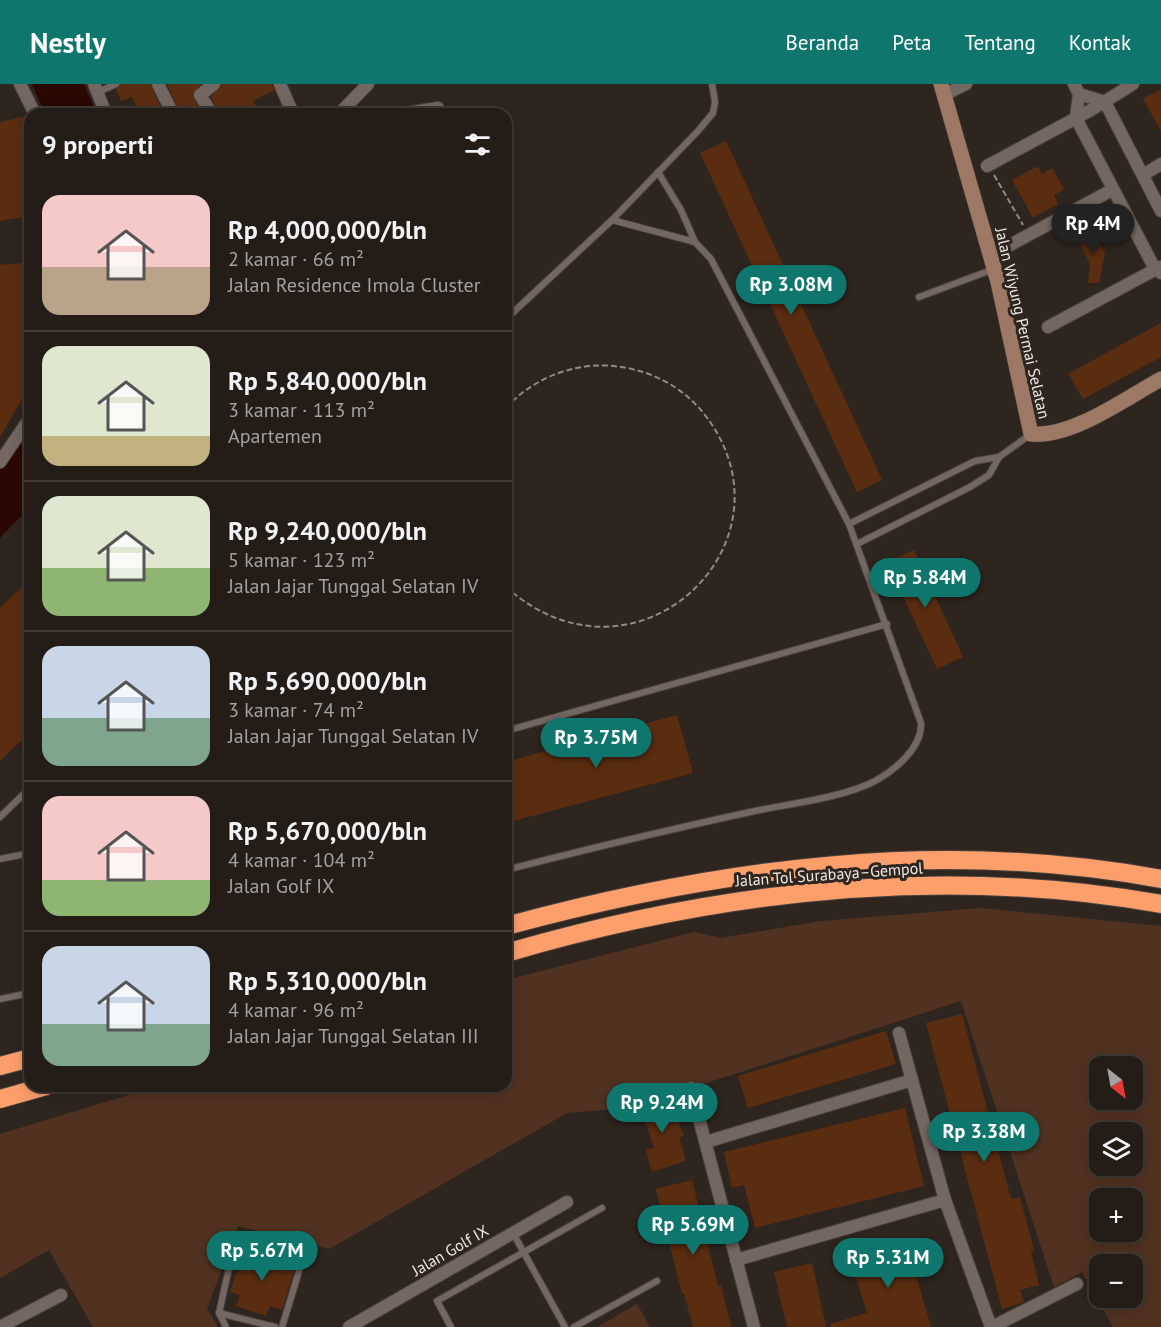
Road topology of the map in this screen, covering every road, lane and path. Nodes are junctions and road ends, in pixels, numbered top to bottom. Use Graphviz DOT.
graph roads {
  1 [pos="20,84"];
  2 [pos="116,84"];
  3 [pos="158,84"];
  4 [pos="214,84"];
  5 [pos="280,84"];
  6 [pos="368,84"];
  7 [pos="712,84"];
  8 [pos="966,84"];
  9 [pos="1133,84"];
  10 [pos="96,88"];
  11 [pos="943,89"];
  12 [pos="1076,89"];
  13 [pos="1105,102"];
  14 [pos="31,108"];
  15 [pos="104,108"];
  16 [pos="169,108"];
  17 [pos="208,108"];
  18 [pos="290,108"];
  19 [pos="345,108"];
  20 [pos="1076,118"];
  21 [pos="1161,164"];
  22 [pos="987,165"];
  23 [pos="658,172"];
  24 [pos="1143,174"];
  25 [pos="1112,189"];
  26 [pos="1161,211"];
  27 [pos="612,220"];
  28 [pos="1029,235"];
  29 [pos="695,242"];
  30 [pos="1010,245"];
  31 [pos="994,269"];
  32 [pos="1159,270"];
  33 [pos="919,297"];
  34 [pos="512,313"];
  35 [pos="1048,327"];
  36 [pos="1161,379"];
  37 [pos="512,403"];
  38 [pos="24,427"];
  39 [pos="1031,434"];
  40 [pos="999,457"];
  41 [pos="0,462"];
  42 [pos="849,524"];
  43 [pos="857,544"];
  44 [pos="512,592"];
  45 [pos="887,624"];
  46 [pos="512,729"];
  47 [pos="24,795"];
  48 [pos="0,817"];
  49 [pos="24,854"];
  50 [pos="0,859"];
  51 [pos="512,868"];
  52 [pos="1161,879"];
  53 [pos="1161,904"];
  54 [pos="512,925"];
  55 [pos="512,951"];
  56 [pos="24,994"];
  57 [pos="0,999"];
  58 [pos="899,1033"];
  59 [pos="24,1060"];
  60 [pos="0,1066"];
  61 [pos="912,1080"];
  62 [pos="691,1088"];
  63 [pos="25,1092"];
  64 [pos="0,1099"];
  65 [pos="706,1142"];
  66 [pos="945,1200"];
  67 [pos="567,1202"];
  68 [pos="602,1208"];
  69 [pos="513,1233"];
  70 [pos="524,1252"];
  71 [pos="736,1260"];
  72 [pos="657,1281"];
  73 [pos="1077,1284"];
  74 [pos="61,1294"];
  75 [pos="219,1313"];
  76 [pos="1009,1323"];
  77 [pos="0,1327"];
  78 [pos="226,1327"];
  79 [pos="276,1327"];
  80 [pos="282,1327"];
  81 [pos="348,1327"];
  82 [pos="451,1327"];
  83 [pos="565,1327"];
  84 [pos="574,1327"];
  85 [pos="754,1327"];
  86 [pos="991,1327"];
  1 -- 14 [label="street"];
  2 -- 10 [label="lane"];
  3 -- 16 [label="street"];
  4 -- 17 [label="street"];
  5 -- 18 [label="street"];
  6 -- 19 [label="street"];
  7 -- 23 [label="lane"];
  8 -- 11 [label="street"];
  9 -- 13 [label="street"];
  10 -- 15 [label="street"];
  11 -- 31 [label="street, Jalan Wiyung Permai Selatan"];
  12 -- 13 [label="street"];
  12 -- 20 [label="street"];
  13 -- 20 [label="street"];
  13 -- 24 [label="street"];
  20 -- 22 [label="street"];
  20 -- 25 [label="street"];
  21 -- 24 [label="street"];
  22 -- 28 [label="path"];
  23 -- 27 [label="lane"];
  23 -- 29 [label="lane"];
  24 -- 26 [label="street"];
  25 -- 28 [label="street"];
  25 -- 32 [label="street"];
  27 -- 29 [label="lane"];
  27 -- 34 [label="lane"];
  28 -- 30 [label="street"];
  29 -- 42 [label="lane"];
  31 -- 33 [label="lane"];
  31 -- 39 [label="street, Jalan Wiyung Permai Selatan"];
  32 -- 35 [label="street"];
  36 -- 39 [label="street, Jalan Wiyung Permai Selatan"];
  37 -- 44 [label="path"];
  38 -- 41 [label="street"];
  39 -- 40 [label="lane"];
  40 -- 42 [label="lane"];
  40 -- 43 [label="lane"];
  42 -- 43 [label="lane"];
  43 -- 45 [label="lane"];
  45 -- 46 [label="lane"];
  45 -- 51 [label="lane"];
  47 -- 48 [label="lane"];
  49 -- 50 [label="lane"];
  52 -- 54 [label="highway, Jalan Tol Surabaya–Gempol"];
  53 -- 55 [label="highway, Jalan Tol Surabaya–Gempol"];
  56 -- 57 [label="lane"];
  58 -- 61 [label="street"];
  59 -- 60 [label="highway"];
  61 -- 65 [label="street"];
  61 -- 66 [label="street"];
  62 -- 65 [label="street"];
  63 -- 64 [label="highway"];
  65 -- 71 [label="street"];
  66 -- 71 [label="street"];
  66 -- 86 [label="street"];
  67 -- 69 [label="street, Jalan Golf IX"];
  68 -- 70 [label="lane"];
  69 -- 70 [label="lane"];
  69 -- 81 [label="street, Jalan Golf IX"];
  70 -- 82 [label="lane"];
  70 -- 83 [label="lane"];
  71 -- 85 [label="street"];
  72 -- 84 [label="lane"];
  73 -- 76 [label="street"];
  74 -- 77 [label="street"];
  75 -- 78 [label="lane"];
  75 -- 79 [label="lane"];
  75 -- 80 [label="lane"];
  76 -- 86 [label="street"];
}
